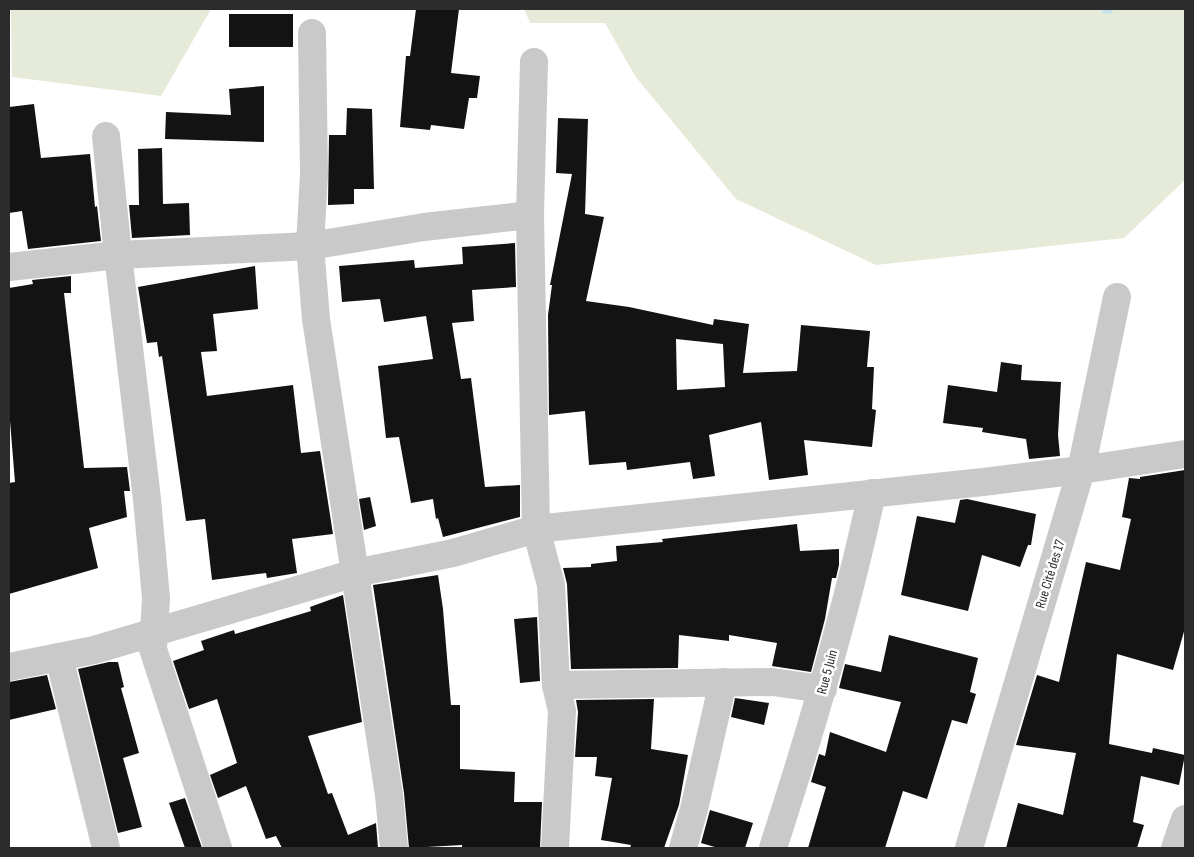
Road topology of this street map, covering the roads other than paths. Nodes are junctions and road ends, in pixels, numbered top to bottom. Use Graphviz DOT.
graph roads {
  1 [pos="312,33"];
  2 [pos="534,62"];
  3 [pos="106,136"];
  4 [pos="530,215"];
  5 [pos="310,246"];
  6 [pos="118,255"];
  7 [pos="9,267"];
  8 [pos="1117,297"];
  9 [pos="1185,454"];
  10 [pos="1081,470"];
  11 [pos="872,493"];
  12 [pos="536,529"];
  13 [pos="355,572"];
  14 [pos="152,633"];
  15 [pos="59,658"];
  16 [pos="9,667"];
  17 [pos="723,682"];
  18 [pos="556,685"];
  19 [pos="823,689"];
  20 [pos="1185,819"];
  21 [pos="106,848"];
  22 [pos="218,848"];
  23 [pos="394,848"];
  24 [pos="555,848"];
  25 [pos="683,848"];
  26 [pos="773,848"];
  27 [pos="969,848"];
  28 [pos="1175,848"];
  1 -- 5 [label="street"];
  2 -- 4 [label="street"];
  3 -- 6 [label="street"];
  4 -- 5 [label="street"];
  4 -- 12 [label="street"];
  5 -- 6 [label="street"];
  5 -- 13 [label="street"];
  6 -- 7 [label="street"];
  6 -- 14 [label="street"];
  8 -- 10 [label="street, Rue Cité des 17"];
  9 -- 10 [label="street"];
  10 -- 11 [label="street"];
  10 -- 27 [label="street, Rue Cité des 17"];
  11 -- 12 [label="street"];
  11 -- 19 [label="street, Rue 5 Juin"];
  12 -- 13 [label="street"];
  12 -- 18 [label="street"];
  13 -- 14 [label="street"];
  13 -- 23 [label="street"];
  14 -- 15 [label="street"];
  14 -- 22 [label="street"];
  15 -- 16 [label="street"];
  15 -- 21 [label="street"];
  17 -- 18 [label="street"];
  17 -- 19 [label="street"];
  17 -- 25 [label="street"];
  18 -- 24 [label="street"];
  19 -- 26 [label="street, Rue 5 Juin"];
  20 -- 28 [label="street"];
}
